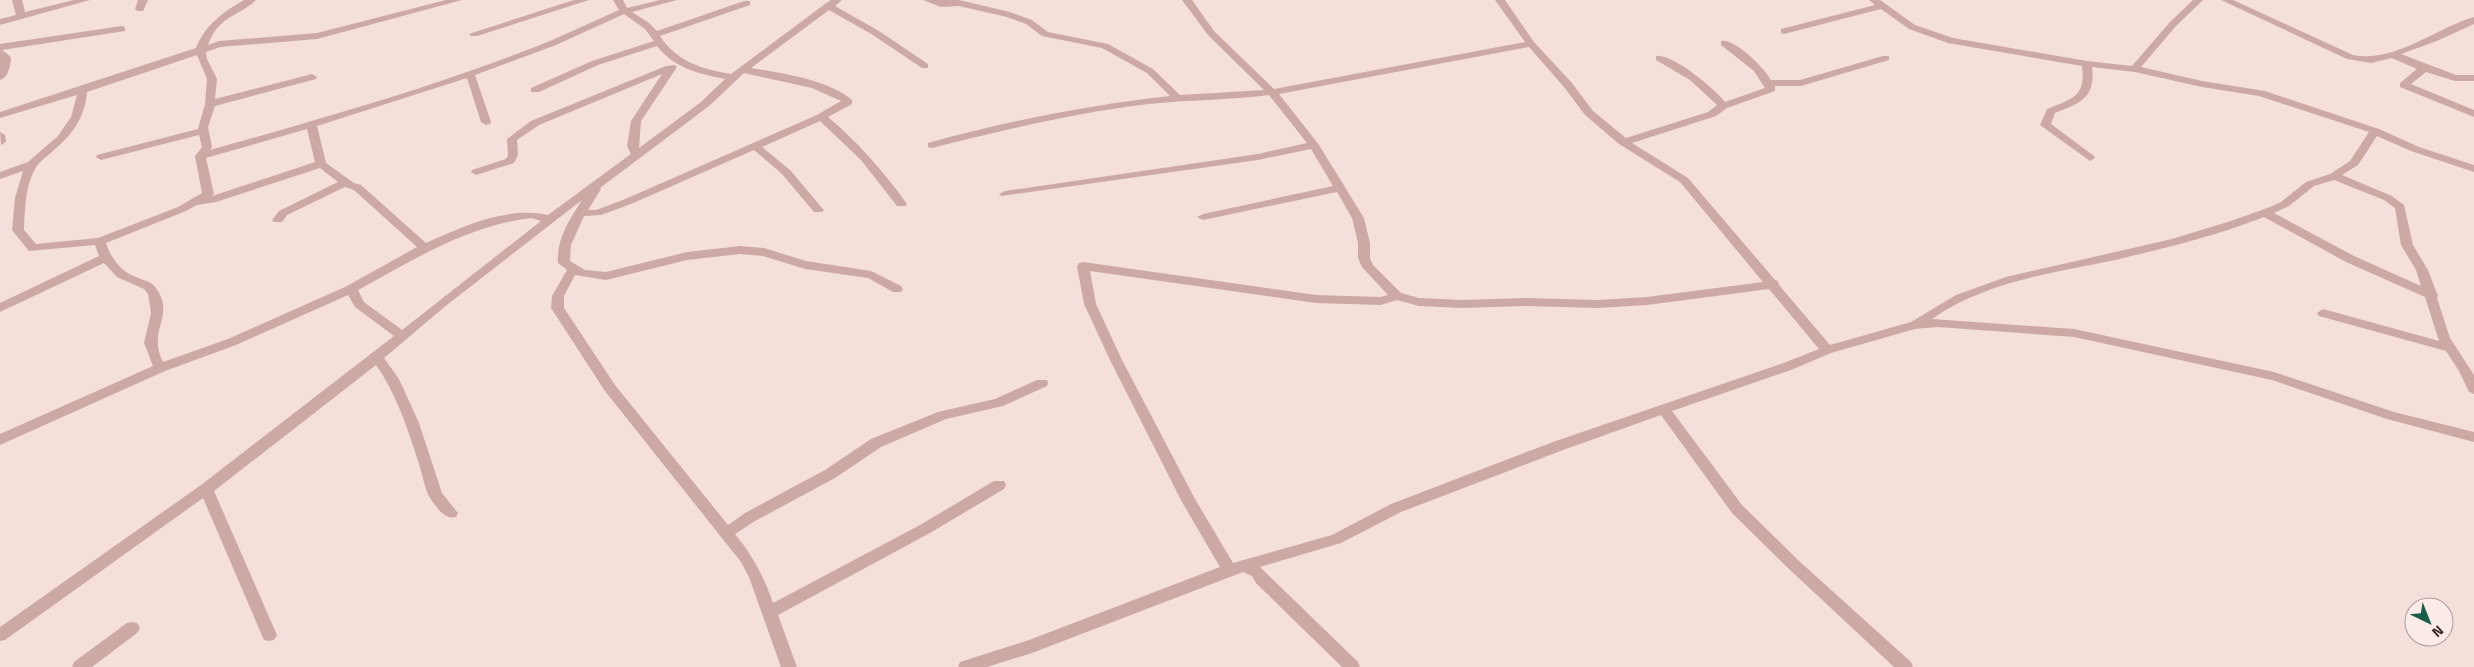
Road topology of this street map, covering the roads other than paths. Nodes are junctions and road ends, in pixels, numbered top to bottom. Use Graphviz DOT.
graph roads {
  1 [pos="17,0"];
  2 [pos="85,0"];
  3 [pos="251,0"];
  4 [pos="457,0"];
  5 [pos="584,0"];
  6 [pos="618,0"];
  7 [pos="672,0"];
  8 [pos="928,0"];
  9 [pos="1187,0"];
  10 [pos="1500,0"];
  11 [pos="2198,0"];
  12 [pos="2226,0"];
  13 [pos="747,3"];
  14 [pos="832,3"];
  15 [pos="1878,3"];
  16 [pos="624,11"];
  17 [pos="21,16"];
  18 [pos="2474,20"];
  19 [pos="0,22"];
  20 [pos="122,29"];
  21 [pos="1784,30"];
  22 [pos="474,34"];
  23 [pos="657,38"];
  24 [pos="1724,43"];
  25 [pos="1532,44"];
  26 [pos="0,47"];
  27 [pos="201,49"];
  28 [pos="0,52"];
  29 [pos="2392,54"];
  30 [pos="1659,58"];
  31 [pos="1886,58"];
  32 [pos="679,62"];
  33 [pos="2087,64"];
  34 [pos="925,66"];
  35 [pos="669,68"];
  36 [pos="2424,68"];
  37 [pos="2134,69"];
  38 [pos="470,74"];
  39 [pos="738,74"];
  40 [pos="0,76"];
  41 [pos="312,77"];
  42 [pos="2474,78"];
  43 [pos="1769,83"];
  44 [pos="82,90"];
  45 [pos="535,90"];
  46 [pos="1272,92"];
  47 [pos="1178,98"];
  48 [pos="210,104"];
  49 [pos="1722,106"];
  50 [pos="2474,114"];
  51 [pos="0,115"];
  52 [pos="821,118"];
  53 [pos="486,122"];
  54 [pos="311,124"];
  55 [pos="204,131"];
  56 [pos="2375,131"];
  57 [pos="1623,142"];
  58 [pos="932,145"];
  59 [pos="1314,145"];
  60 [pos="755,146"];
  61 [pos="637,154"];
  62 [pos="200,156"];
  63 [pos="101,157"];
  64 [pos="2090,158"];
  65 [pos="321,164"];
  66 [pos="32,165"];
  67 [pos="2474,169"];
  68 [pos="476,172"];
  69 [pos="0,176"];
  70 [pos="2334,176"];
  71 [pos="346,182"];
  72 [pos="599,183"];
  73 [pos="1340,188"];
  74 [pos="1006,194"];
  75 [pos="196,202"];
  76 [pos="901,204"];
  77 [pos="818,210"];
  78 [pos="2266,212"];
  79 [pos="581,213"];
  80 [pos="1203,217"];
  81 [pos="550,219"];
  82 [pos="278,220"];
  83 [pos="100,241"];
  84 [pos="425,248"];
  85 [pos="104,258"];
  86 [pos="572,270"];
  87 [pos="1774,284"];
  88 [pos="351,289"];
  89 [pos="897,289"];
  90 [pos="1397,296"];
  91 [pos="2432,296"];
  92 [pos="0,308"];
  93 [pos="2323,313"];
  94 [pos="1915,325"];
  95 [pos="402,336"];
  96 [pos="2449,348"];
  97 [pos="1828,350"];
  98 [pos="377,357"];
  99 [pos="160,368"];
  100 [pos="1042,383"];
  101 [pos="2474,389"];
  102 [pos="1664,410"];
  103 [pos="2474,436"];
  104 [pos="0,440"];
  105 [pos="999,486"];
  106 [pos="206,489"];
  107 [pos="451,513"];
  108 [pos="726,533"];
  109 [pos="1247,567"];
  110 [pos="1229,570"];
  111 [pos="769,613"];
  112 [pos="132,628"];
  113 [pos="0,635"];
  114 [pos="269,635"];
  115 [pos="80,667"];
  116 [pos="789,667"];
  117 [pos="966,667"];
  118 [pos="1352,667"];
  119 [pos="1905,667"];
  1 -- 17 [label="street"];
  2 -- 17 [label="street"];
  3 -- 27 [label="street"];
  4 -- 27 [label="street"];
  5 -- 22 [label="street"];
  6 -- 16 [label="street"];
  7 -- 16 [label="street"];
  8 -- 47 [label="street"];
  9 -- 46 [label="street"];
  10 -- 25 [label="street"];
  11 -- 37 [label="street"];
  12 -- 29 [label="street"];
  13 -- 23 [label="street"];
  14 -- 34 [label="street"];
  14 -- 39 [label="street"];
  15 -- 21 [label="street"];
  15 -- 33 [label="street"];
  16 -- 23 [label="street"];
  16 -- 38 [label="street"];
  17 -- 19 [label="street"];
  18 -- 29 [label="street"];
  20 -- 26 [label="street"];
  23 -- 32 [label="street"];
  23 -- 45 [label="street"];
  24 -- 43 [label="street"];
  25 -- 46 [label="street"];
  25 -- 57 [label="street"];
  27 -- 44 [label="street"];
  27 -- 48 [label="street"];
  28 -- 40 [label="street"];
  29 -- 36 [label="street"];
  30 -- 49 [label="street"];
  31 -- 43 [label="street"];
  32 -- 35 [label="street"];
  32 -- 39 [label="street"];
  33 -- 37 [label="street"];
  33 -- 64 [label="street"];
  35 -- 61 [label="street"];
  35 -- 68 [label="street"];
  36 -- 42 [label="street"];
  36 -- 50 [label="street"];
  37 -- 56 [label="street"];
  38 -- 53 [label="street"];
  38 -- 54 [label="street"];
  39 -- 52 [label="street"];
  39 -- 61 [label="street"];
  41 -- 48 [label="street"];
  43 -- 49 [label="street"];
  44 -- 51 [label="street"];
  44 -- 66 [label="street"];
  46 -- 47 [label="street"];
  46 -- 59 [label="street"];
  47 -- 58 [label="street"];
  48 -- 55 [label="street"];
  49 -- 57 [label="street"];
  52 -- 60 [label="street"];
  52 -- 76 [label="street"];
  54 -- 62 [label="street"];
  54 -- 65 [label="street"];
  55 -- 62 [label="street"];
  55 -- 63 [label="street"];
  56 -- 67 [label="street"];
  56 -- 70 [label="street"];
  57 -- 87 [label="street"];
  59 -- 73 [label="street"];
  59 -- 74 [label="street"];
  60 -- 77 [label="street"];
  60 -- 79 [label="street"];
  61 -- 72 [label="street"];
  62 -- 75 [label="street"];
  65 -- 71 [label="street"];
  65 -- 75 [label="street"];
  66 -- 69 [label="street"];
  66 -- 83 [label="street"];
  70 -- 78 [label="street"];
  70 -- 91 [label="street"];
  71 -- 82 [label="street"];
  71 -- 84 [label="street"];
  72 -- 79 [label="street"];
  72 -- 81 [label="street"];
  73 -- 80 [label="street"];
  73 -- 90 [label="street"];
  75 -- 83 [label="street"];
  78 -- 91 [label="street"];
  78 -- 94 [label="street"];
  79 -- 86 [label="street"];
  81 -- 84 [label="street"];
  81 -- 95 [label="street"];
  83 -- 85 [label="street"];
  84 -- 88 [label="street"];
  85 -- 92 [label="street"];
  85 -- 99 [label="street"];
  86 -- 89 [label="street"];
  86 -- 108 [label="street"];
  87 -- 90 [label="street"];
  87 -- 97 [label="street"];
  88 -- 95 [label="street"];
  88 -- 99 [label="street"];
  90 -- 110 [label="street"];
  91 -- 96 [label="street"];
  93 -- 96 [label="street"];
  94 -- 97 [label="street"];
  94 -- 103 [label="street"];
  95 -- 98 [label="street"];
  96 -- 101 [label="street"];
  97 -- 102 [label="street"];
  98 -- 106 [label="street"];
  98 -- 107 [label="street"];
  99 -- 104 [label="street"];
  100 -- 108 [label="street"];
  102 -- 109 [label="street"];
  102 -- 119 [label="street"];
  105 -- 111 [label="street"];
  106 -- 113 [label="street"];
  106 -- 114 [label="street"];
  108 -- 111 [label="street"];
  109 -- 110 [label="street"];
  109 -- 118 [label="street"];
  110 -- 117 [label="street"];
  111 -- 116 [label="street"];
  112 -- 115 [label="street"];
}
